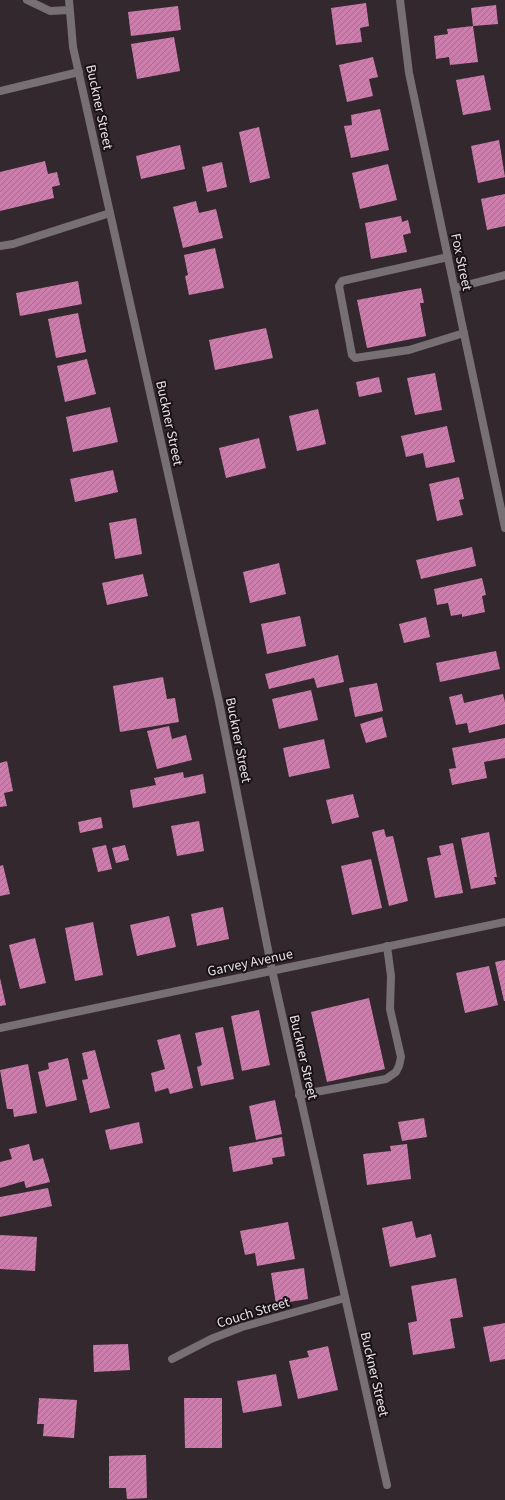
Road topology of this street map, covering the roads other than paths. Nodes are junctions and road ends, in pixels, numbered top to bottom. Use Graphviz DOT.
graph roads {
  1 [pos="27,0"];
  2 [pos="69,0"];
  3 [pos="400,0"];
  4 [pos="69,10"];
  5 [pos="79,72"];
  6 [pos="0,91"];
  7 [pos="110,213"];
  8 [pos="0,246"];
  9 [pos="448,257"];
  10 [pos="505,274"];
  11 [pos="454,288"];
  12 [pos="464,333"];
  13 [pos="505,528"];
  14 [pos="505,922"];
  15 [pos="387,946"];
  16 [pos="272,970"];
  17 [pos="0,1028"];
  18 [pos="299,1095"];
  19 [pos="345,1298"];
  20 [pos="172,1359"];
  21 [pos="387,1485"];
  1 -- 4 [label="street"];
  2 -- 4 [label="street, Buckner Street"];
  3 -- 9 [label="street, Fox Street"];
  4 -- 5 [label="street, Buckner Street"];
  5 -- 6 [label="street"];
  5 -- 7 [label="street, Buckner Street"];
  7 -- 8 [label="street"];
  7 -- 16 [label="street, Buckner Street"];
  9 -- 11 [label="street, Fox Street"];
  9 -- 12 [label="street"];
  10 -- 11 [label="street"];
  11 -- 12 [label="street, Fox Street"];
  12 -- 13 [label="street, Fox Street"];
  14 -- 15 [label="street, Garvey Avenue"];
  15 -- 16 [label="street, Garvey Avenue"];
  15 -- 18 [label="street"];
  16 -- 17 [label="street, Garvey Avenue"];
  16 -- 18 [label="street, Buckner Street"];
  18 -- 19 [label="street, Buckner Street"];
  19 -- 20 [label="street, Couch Street"];
  19 -- 21 [label="street, Buckner Street"];
}
